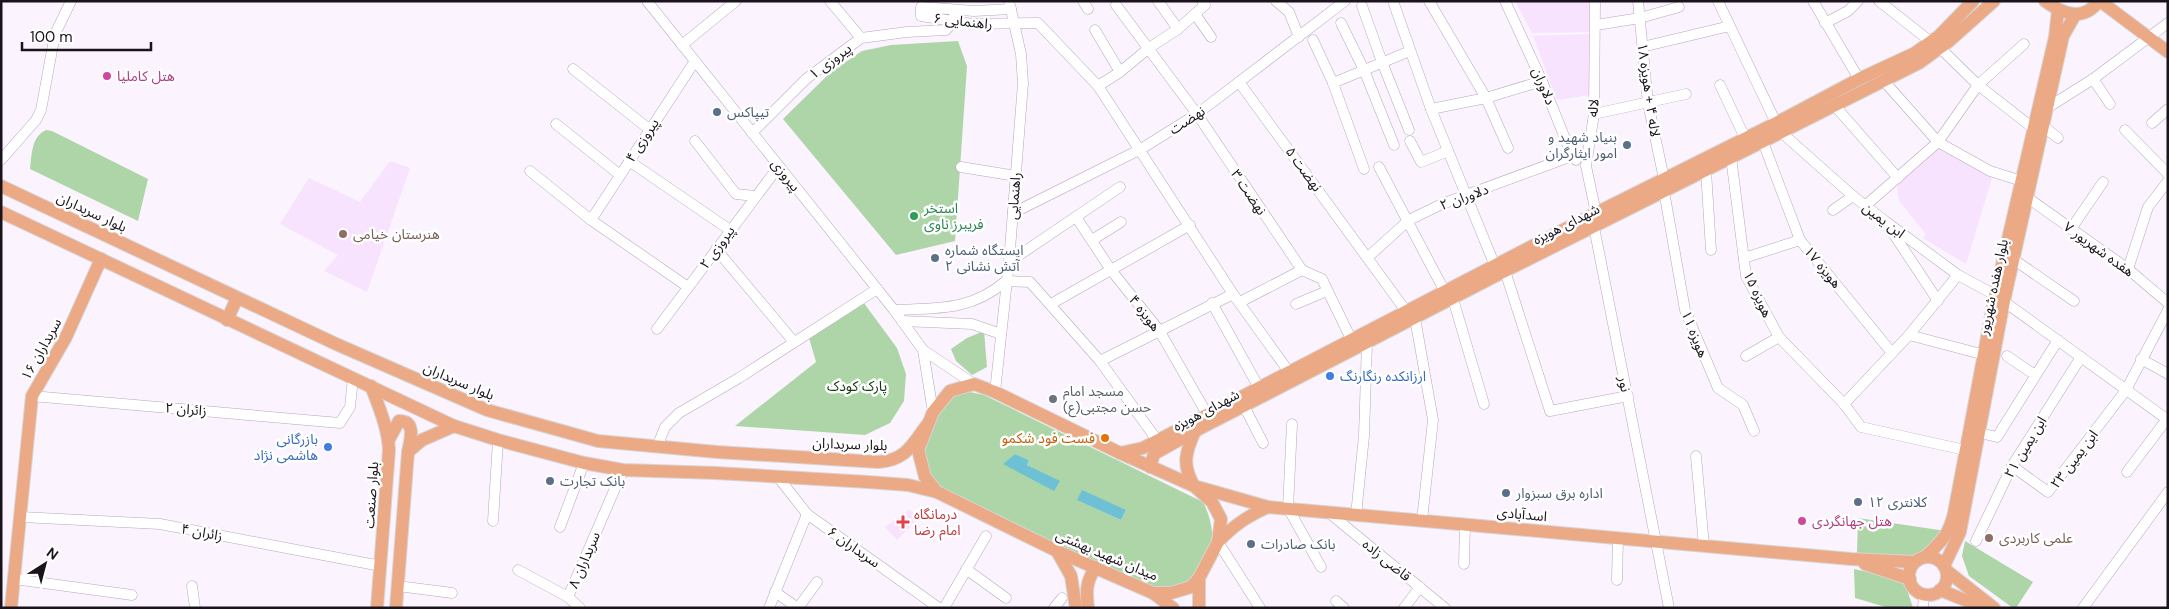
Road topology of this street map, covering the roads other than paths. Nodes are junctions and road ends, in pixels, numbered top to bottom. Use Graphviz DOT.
graph roads {
  1 [pos="71,1"];
  2 [pos="647,1"];
  3 [pos="736,1"];
  4 [pos="830,1"];
  5 [pos="1158,1"];
  6 [pos="1202,1"];
  7 [pos="1276,1"];
  8 [pos="1345,1"];
  9 [pos="1393,1"];
  10 [pos="1428,1"];
  11 [pos="1505,1"];
  12 [pos="1595,1"];
  13 [pos="1638,1"];
  14 [pos="1718,1"];
  15 [pos="1812,1"];
  16 [pos="1858,1"];
  17 [pos="1878,1"];
  18 [pos="1974,1"];
  19 [pos="1994,1"];
  20 [pos="2045,1"];
  21 [pos="2100,1"];
  22 [pos="1010,5"];
  23 [pos="1116,5"];
  24 [pos="1362,6"];
  25 [pos="1679,7"];
  26 [pos="955,10"];
  27 [pos="2058,10"];
  28 [pos="1195,14"];
  29 [pos="2075,15"];
  30 [pos="1640,18"];
  31 [pos="954,21"];
  32 [pos="2168,22"];
  33 [pos="1341,23"];
  34 [pos="1825,23"];
  35 [pos="1014,25"];
  36 [pos="1596,25"];
  37 [pos="1730,26"];
  38 [pos="1178,29"];
  39 [pos="1095,30"];
  40 [pos="1211,37"];
  41 [pos="1299,37"];
  42 [pos="2148,37"];
  43 [pos="860,38"];
  44 [pos="1314,40"];
  45 [pos="2024,44"];
  46 [pos="682,45"];
  47 [pos="1936,45"];
  48 [pos="1149,48"];
  49 [pos="1642,48"];
  50 [pos="1410,51"];
  51 [pos="2168,52"];
  52 [pos="695,61"];
  53 [pos="1382,62"];
  54 [pos="573,69"];
  55 [pos="1364,70"];
  56 [pos="1120,72"];
  57 [pos="1859,79"];
  58 [pos="2093,79"];
  59 [pos="1884,80"];
  60 [pos="1542,81"];
  61 [pos="1240,82"];
  62 [pos="1333,83"];
  63 [pos="1720,85"];
  64 [pos="1978,85"];
  65 [pos="1098,86"];
  66 [pos="1686,94"];
  67 [pos="1486,98"];
  68 [pos="1648,103"];
  69 [pos="2110,104"];
  70 [pos="1835,106"];
  71 [pos="2048,108"];
  72 [pos="1431,109"];
  73 [pos="2168,109"];
  74 [pos="1197,114"];
  75 [pos="1594,114"];
  76 [pos="2152,123"];
  77 [pos="556,124"];
  78 [pos="2038,127"];
  79 [pos="1779,128"];
  80 [pos="649,129"];
  81 [pos="2125,130"];
  82 [pos="752,133"];
  83 [pos="1745,138"];
  84 [pos="2058,138"];
  85 [pos="696,141"];
  86 [pos="1763,142"];
  87 [pos="1938,142"];
  88 [pos="1394,145"];
  89 [pos="1508,148"];
  90 [pos="1141,149"];
  91 [pos="1448,151"];
  92 [pos="1572,156"];
  93 [pos="1731,157"];
  94 [pos="1,160"];
  95 [pos="629,161"];
  96 [pos="779,166"];
  97 [pos="1586,166"];
  98 [pos="961,167"];
  99 [pos="1379,167"];
  100 [pos="1364,169"];
  101 [pos="530,171"];
  102 [pos="1706,171"];
  103 [pos="2168,174"];
  104 [pos="620,175"];
  105 [pos="1016,176"];
  106 [pos="1898,178"];
  107 [pos="2022,181"];
  108 [pos="2168,181"];
  109 [pos="2103,182"];
  110 [pos="1664,185"];
  111 [pos="1,186"];
  112 [pos="1120,187"];
  113 [pos="755,196"];
  114 [pos="1853,196"];
  115 [pos="1466,197"];
  116 [pos="2028,198"];
  117 [pos="1865,206"];
  118 [pos="1834,210"];
  119 [pos="1,212"];
  120 [pos="1013,213"];
  121 [pos="1596,213"];
  122 [pos="1076,217"];
  123 [pos="591,220"];
  124 [pos="1408,220"];
  125 [pos="1885,221"];
  126 [pos="1122,222"];
  127 [pos="1190,226"];
  128 [pos="1594,227"];
  129 [pos="2071,229"];
  130 [pos="730,230"];
  131 [pos="1092,240"];
  132 [pos="1800,240"];
  133 [pos="716,249"];
  134 [pos="1711,250"];
  135 [pos="1368,257"];
  136 [pos="1744,258"];
  137 [pos="101,259"];
  138 [pos="2013,259"];
  139 [pos="1009,262"];
  140 [pos="1500,269"];
  141 [pos="2128,269"];
  142 [pos="1112,270"];
  143 [pos="1302,270"];
  144 [pos="1958,275"];
  145 [pos="1006,281"];
  146 [pos="688,287"];
  147 [pos="877,289"];
  148 [pos="1327,291"];
  149 [pos="1233,294"];
  150 [pos="1449,295"];
  151 [pos="237,298"];
  152 [pos="2000,298"];
  153 [pos="1938,301"];
  154 [pos="2074,301"];
  155 [pos="1240,302"];
  156 [pos="1212,303"];
  157 [pos="2168,303"];
  158 [pos="1051,304"];
  159 [pos="1296,304"];
  160 [pos="894,310"];
  161 [pos="2168,310"];
  162 [pos="1410,314"];
  163 [pos="227,320"];
  164 [pos="902,321"];
  165 [pos="657,329"];
  166 [pos="1159,330"];
  167 [pos="1001,334"];
  168 [pos="1909,335"];
  169 [pos="1779,336"];
  170 [pos="1351,339"];
  171 [pos="2058,340"];
  172 [pos="794,342"];
  173 [pos="1367,343"];
  174 [pos="923,350"];
  175 [pos="1892,353"];
  176 [pos="1746,356"];
  177 [pos="1985,356"];
  178 [pos="2007,356"];
  179 [pos="2081,357"];
  180 [pos="2141,359"];
  181 [pos="1100,361"];
  182 [pos="1289,372"];
  183 [pos="2168,374"];
  184 [pos="2035,375"];
  185 [pos="353,378"];
  186 [pos="974,384"];
  187 [pos="371,386"];
  188 [pos="1258,386"];
  189 [pos="2126,390"];
  190 [pos="995,392"];
  191 [pos="32,396"];
  192 [pos="1628,396"];
  193 [pos="1484,404"];
  194 [pos="1844,404"];
  195 [pos="1244,406"];
  196 [pos="933,412"];
  197 [pos="1207,414"];
  198 [pos="2167,420"];
  199 [pos="1292,424"];
  200 [pos="927,425"];
  201 [pos="454,426"];
  202 [pos="1195,431"];
  203 [pos="1754,431"];
  204 [pos="1980,432"];
  205 [pos="388,439"];
  206 [pos="498,440"];
  207 [pos="1156,440"];
  208 [pos="1263,442"];
  209 [pos="657,447"];
  210 [pos="1143,448"];
  211 [pos="1966,450"];
  212 [pos="408,452"];
  213 [pos="717,452"];
  214 [pos="1120,453"];
  215 [pos="1154,454"];
  216 [pos="1696,456"];
  217 [pos="584,463"];
  218 [pos="2012,466"];
  219 [pos="1150,467"];
  220 [pos="623,470"];
  221 [pos="2127,472"];
  222 [pos="716,473"];
  223 [pos="778,477"];
  224 [pos="1194,486"];
  225 [pos="937,492"];
  226 [pos="2168,492"];
  227 [pos="1268,507"];
  228 [pos="1288,508"];
  229 [pos="1328,512"];
  230 [pos="807,514"];
  231 [pos="1356,514"];
  232 [pos="20,517"];
  233 [pos="1422,520"];
  234 [pos="493,521"];
  235 [pos="1465,524"];
  236 [pos="560,526"];
  237 [pos="986,536"];
  238 [pos="1618,538"];
  239 [pos="1656,541"];
  240 [pos="1976,541"];
  241 [pos="1218,542"];
  242 [pos="1704,546"];
  243 [pos="1057,551"];
  244 [pos="1851,559"];
  245 [pos="1919,559"];
  246 [pos="1464,564"];
  247 [pos="381,566"];
  248 [pos="1321,567"];
  249 [pos="1096,568"];
  250 [pos="1945,568"];
  251 [pos="966,569"];
  252 [pos="518,570"];
  253 [pos="1199,578"];
  254 [pos="14,579"];
  255 [pos="1617,580"];
  256 [pos="1910,580"];
  257 [pos="817,582"];
  258 [pos="192,586"];
  259 [pos="398,586"];
  260 [pos="1420,587"];
  261 [pos="1940,590"];
  262 [pos="775,592"];
  263 [pos="452,593"];
  264 [pos="1153,593"];
  265 [pos="1924,594"];
  266 [pos="132,595"];
  267 [pos="568,597"];
  268 [pos="1006,598"];
  269 [pos="1062,598"];
  270 [pos="11,608"];
  271 [pos="196,608"];
  272 [pos="378,608"];
  273 [pos="396,608"];
  274 [pos="580,608"];
  275 [pos="769,608"];
  276 [pos="798,608"];
  277 [pos="939,608"];
  278 [pos="944,608"];
  279 [pos="1054,608"];
  280 [pos="1076,608"];
  281 [pos="1088,608"];
  282 [pos="1173,608"];
  283 [pos="1199,608"];
  284 [pos="1260,608"];
  285 [pos="1404,608"];
  286 [pos="1445,608"];
  287 [pos="1669,608"];
  288 [pos="1923,608"];
  289 [pos="1984,608"];
  290 [pos="1994,608"];
  291 [pos="2083,608"];
  1 -- 94 [label="street"];
  2 -- 46 [label="street, پیروزی"];
  3 -- 46 [label="street"];
  4 -- 43 [label="street"];
  5 -- 38 [label="street"];
  6 -- 28 [label="street"];
  7 -- 41 [label="street"];
  8 -- 41 [label="street, نهضت"];
  9 -- 50 [label="street"];
  10 -- 67 [label="street"];
  11 -- 60 [label="street, دلاوران"];
  12 -- 36 [label="street, لاله"];
  13 -- 30 [label="street, لاله ۴ + هویزه ۱۸"];
  14 -- 37 [label="street, ابن یمین"];
  15 -- 34 [label="street"];
  16 -- 34 [label="street"];
  17 -- 47 [label="street"];
  18 -- 47 [label="main road, شهدای هویزه"];
  19 -- 47 [label="main road, شهدای هویزه"];
  20 -- 27 [label="main road"];
  21 -- 29 [label="main road"];
  21 -- 42 [label="main road"];
  22 -- 26 [label="street, راهنمایی ۶"];
  22 -- 35 [label="street, راهنمایی"];
  23 -- 48 [label="street, نهضت ۳"];
  24 -- 53 [label="street"];
  25 -- 30 [label="street"];
  26 -- 31 [label="street"];
  26 -- 31 [label="street, راهنمایی ۶"];
  27 -- 29 [label="main road"];
  27 -- 78 [label="main road, بلوار هفده شهریور"];
  28 -- 38 [label="street"];
  28 -- 40 [label="street"];
  29 -- 71 [label="main road, بلوار هفده شهریور"];
  30 -- 36 [label="street"];
  30 -- 49 [label="street, لاله ۴ + هویزه ۱۸"];
  31 -- 35 [label="street, راهنمایی ۶"];
  31 -- 43 [label="street, پیروزی ۱"];
  32 -- 42 [label="street"];
  33 -- 55 [label="street"];
  34 -- 57 [label="street"];
  35 -- 65 [label="street, راهنمایی ۶"];
  35 -- 105 [label="street, راهنمایی"];
  36 -- 75 [label="street, لاله"];
  37 -- 49 [label="street"];
  37 -- 79 [label="street, ابن یمین"];
  38 -- 48 [label="street"];
  39 -- 56 [label="street"];
  41 -- 61 [label="street, نهضت"];
  42 -- 51 [label="main road"];
  42 -- 58 [label="street"];
  43 -- 82 [label="street, پیروزی ۱"];
  44 -- 62 [label="street"];
  45 -- 64 [label="street"];
  46 -- 52 [label="street, پیروزی"];
  47 -- 57 [label="main road, شهدای هویزه"];
  47 -- 59 [label="main road, شهدای هویزه"];
  47 -- 64 [label="street"];
  48 -- 56 [label="street"];
  48 -- 74 [label="street, نهضت ۳"];
  49 -- 68 [label="street, لاله ۴ + هویزه ۱۸"];
  50 -- 53 [label="street"];
  50 -- 72 [label="street"];
  52 -- 80 [label="street, پیروزی ۴"];
  52 -- 82 [label="street, پیروزی"];
  53 -- 55 [label="street"];
  53 -- 91 [label="street"];
  54 -- 80 [label="street"];
  55 -- 62 [label="street"];
  55 -- 88 [label="street"];
  56 -- 65 [label="street"];
  57 -- 79 [label="main road, شهدای هویزه"];
  58 -- 69 [label="street"];
  58 -- 71 [label="street"];
  59 -- 70 [label="main road, شهدای هویزه"];
  59 -- 87 [label="street"];
  60 -- 67 [label="street"];
  60 -- 92 [label="street, دلاوران"];
  61 -- 74 [label="street, نهضت"];
  61 -- 135 [label="street, نهضت ۵"];
  62 -- 100 [label="street"];
  63 -- 83 [label="street"];
  64 -- 78 [label="street"];
  64 -- 87 [label="street"];
  65 -- 90 [label="street"];
  66 -- 68 [label="street"];
  67 -- 72 [label="street"];
  67 -- 89 [label="street"];
  68 -- 75 [label="street"];
  68 -- 110 [label="street, لاله ۴ + هویزه ۱۸"];
  70 -- 79 [label="main road, شهدای هویزه"];
  70 -- 106 [label="street"];
  71 -- 78 [label="main road, بلوار هفده شهریور"];
  72 -- 91 [label="street"];
  73 -- 76 [label="street"];
  74 -- 90 [label="street, نهضت"];
  74 -- 143 [label="street, نهضت ۳"];
  75 -- 97 [label="street, لاله"];
  77 -- 104 [label="street"];
  78 -- 84 [label="street"];
  78 -- 107 [label="main road, بلوار هفده شهریور"];
  78 -- 116 [label="main road, بلوار هفده شهریور"];
  79 -- 83 [label="main road, شهدای هویزه"];
  79 -- 86 [label="main road, شهدای هویزه"];
  79 -- 114 [label="street, ابن یمین"];
  80 -- 95 [label="street, پیروزی ۴"];
  81 -- 103 [label="street"];
  82 -- 96 [label="street, پیروزی"];
  83 -- 110 [label="main road, شهدای هویزه"];
  85 -- 113 [label="street"];
  86 -- 93 [label="main road, شهدای هویزه"];
  86 -- 132 [label="street, هویزه ۱۷"];
  87 -- 106 [label="street"];
  87 -- 107 [label="street"];
  90 -- 120 [label="street, نهضت"];
  90 -- 127 [label="street"];
  91 -- 115 [label="street"];
  92 -- 97 [label="street"];
  92 -- 115 [label="street, دلاوران ۲"];
  93 -- 102 [label="main road, شهدای هویزه"];
  93 -- 136 [label="street, هویزه ۱۵"];
  95 -- 104 [label="street, پیروزی ۴"];
  95 -- 130 [label="street"];
  96 -- 113 [label="street, پیروزی ۲"];
  96 -- 147 [label="street, پیروزی"];
  97 -- 121 [label="street, لاله"];
  98 -- 105 [label="street"];
  99 -- 124 [label="street"];
  101 -- 123 [label="street"];
  102 -- 110 [label="main road, شهدای هویزه"];
  102 -- 134 [label="street"];
  104 -- 123 [label="street, پیروزی ۴"];
  105 -- 120 [label="street, راهنمایی"];
  106 -- 117 [label="street"];
  107 -- 152 [label="main road, بلوار هفده شهریور"];
  108 -- 141 [label="street"];
  109 -- 129 [label="street"];
  110 -- 121 [label="main road, شهدای هویزه"];
  110 -- 128 [label="main road, شهدای هویزه"];
  110 -- 203 [label="street, هویزه ۱۱"];
  111 -- 151 [label="main road, بلوار سربداران"];
  112 -- 122 [label="street"];
  113 -- 130 [label="street, پیروزی ۲"];
  114 -- 117 [label="street, ابن یمین"];
  114 -- 118 [label="street"];
  115 -- 124 [label="street, دلاوران ۲"];
  115 -- 140 [label="street"];
  116 -- 129 [label="street, هفده شهریور ۷"];
  116 -- 138 [label="main road, بلوار هفده شهریور"];
  117 -- 125 [label="street, ابن یمین"];
  119 -- 137 [label="main road"];
  120 -- 139 [label="street, راهنمایی"];
  121 -- 140 [label="main road, شهدای هویزه"];
  122 -- 131 [label="street, هویزه ۴"];
  122 -- 139 [label="street"];
  123 -- 146 [label="street"];
  124 -- 135 [label="street, دلاوران ۲"];
  124 -- 150 [label="street"];
  125 -- 144 [label="street, ابن یمین"];
  125 -- 153 [label="street"];
  126 -- 131 [label="street"];
  127 -- 142 [label="street"];
  127 -- 149 [label="street"];
  128 -- 140 [label="main road, شهدای هویزه"];
  128 -- 192 [label="street, نور"];
  129 -- 141 [label="street, هفده شهریور ۷"];
  130 -- 133 [label="street, پیروزی ۲"];
  131 -- 142 [label="street, هویزه ۴"];
  132 -- 136 [label="street"];
  132 -- 175 [label="street, هویزه ۱۷"];
  133 -- 146 [label="street, پیروزی ۲"];
  133 -- 172 [label="street"];
  135 -- 162 [label="street, نهضت ۵"];
  136 -- 169 [label="street, هویزه ۱۵"];
  137 -- 163 [label="main road"];
  137 -- 191 [label="main road, سربداران ۱۶"];
  138 -- 152 [label="main road, بلوار هفده شهریور"];
  138 -- 154 [label="street"];
  139 -- 145 [label="street, راهنمایی"];
  140 -- 150 [label="main road, شهدای هویزه"];
  140 -- 192 [label="street"];
  141 -- 157 [label="street, هفده شهریور ۷"];
  142 -- 158 [label="street"];
  142 -- 166 [label="street, هویزه ۴"];
  143 -- 148 [label="street"];
  143 -- 155 [label="street"];
  144 -- 152 [label="street, ابن یمین"];
  144 -- 153 [label="street"];
  145 -- 158 [label="street"];
  145 -- 160 [label="street"];
  145 -- 167 [label="street, راهنمایی"];
  146 -- 165 [label="street, پیروزی ۲"];
  147 -- 160 [label="street, پیروزی"];
  147 -- 172 [label="street"];
  148 -- 159 [label="street"];
  148 -- 170 [label="street"];
  149 -- 155 [label="street"];
  149 -- 156 [label="street"];
  150 -- 162 [label="main road, شهدای هویزه"];
  150 -- 193 [label="street"];
  151 -- 163 [label="main road"];
  151 -- 209 [label="main road, بلوار سربداران"];
  152 -- 171 [label="street, ابن یمین"];
  152 -- 177 [label="main road, بلوار هفده شهریور"];
  152 -- 204 [label="main road, بلوار هفده شهریور"];
  153 -- 168 [label="street"];
  155 -- 182 [label="street"];
  156 -- 166 [label="street"];
  156 -- 188 [label="street"];
  158 -- 181 [label="street"];
  160 -- 164 [label="street, پیروزی"];
  161 -- 180 [label="street"];
  162 -- 170 [label="main road, شهدای هویزه"];
  162 -- 173 [label="main road, شهدای هویزه"];
  162 -- 233 [label="street"];
  163 -- 185 [label="main road"];
  164 -- 167 [label="street"];
  164 -- 174 [label="street, پیروزی"];
  166 -- 181 [label="street"];
  166 -- 197 [label="street, هویزه ۴"];
  167 -- 190 [label="street, راهنمایی"];
  168 -- 175 [label="street"];
  168 -- 177 [label="street"];
  169 -- 176 [label="street"];
  169 -- 194 [label="street, هویزه ۱۵"];
  170 -- 182 [label="main road, شهدای هویزه"];
  171 -- 179 [label="street, ابن یمین"];
  171 -- 184 [label="street"];
  172 -- 209 [label="street"];
  173 -- 195 [label="main road, شهدای هویزه"];
  173 -- 231 [label="street"];
  174 -- 186 [label="street"];
  174 -- 196 [label="street"];
  175 -- 194 [label="street"];
  177 -- 211 [label="main road, بلوار هفده شهریور"];
  178 -- 184 [label="street"];
  179 -- 189 [label="street, ابن یمین"];
  179 -- 218 [label="street, ابن یمین ۲۱"];
  180 -- 183 [label="street"];
  180 -- 189 [label="street"];
  181 -- 207 [label="street"];
  182 -- 188 [label="main road, شهدای هویزه"];
  184 -- 204 [label="street"];
  185 -- 187 [label="main road"];
  185 -- 191 [label="street, زائران ۲"];
  186 -- 190 [label="main road"];
  186 -- 196 [label="main road, میدان شهید بهشتی"];
  187 -- 201 [label="main road"];
  187 -- 205 [label="main road, بلوار صنعت"];
  188 -- 197 [label="main road, شهدای هویزه"];
  189 -- 198 [label="street, ابن یمین"];
  189 -- 218 [label="street, ابن یمین ۲۳"];
  190 -- 214 [label="main road"];
  191 -- 232 [label="main road, سربداران ۱۶"];
  192 -- 239 [label="street, نور"];
  194 -- 211 [label="street, هویزه ۱۵"];
  195 -- 202 [label="main road, شهدای هویزه"];
  195 -- 208 [label="street"];
  196 -- 200 [label="main road, میدان شهید بهشتی"];
  197 -- 207 [label="main road, شهدای هویزه"];
  198 -- 221 [label="street"];
  199 -- 228 [label="street"];
  200 -- 213 [label="main road, بلوار سربداران"];
  200 -- 225 [label="main road, میدان شهید بهشتی"];
  201 -- 206 [label="main road"];
  201 -- 212 [label="main road"];
  202 -- 215 [label="main road, شهدای هویزه"];
  202 -- 224 [label="main road"];
  204 -- 250 [label="main road, بلوار هفده شهریور"];
  205 -- 212 [label="main road"];
  205 -- 247 [label="main road, بلوار صنعت"];
  206 -- 217 [label="main road"];
  206 -- 234 [label="street"];
  207 -- 210 [label="main road, شهدای هویزه"];
  209 -- 213 [label="main road, بلوار سربداران"];
  210 -- 214 [label="main road, شهدای هویزه"];
  210 -- 215 [label="main road"];
  211 -- 245 [label="main road, بلوار هفده شهریور"];
  212 -- 259 [label="main road"];
  213 -- 222 [label="main road"];
  214 -- 219 [label="main road"];
  215 -- 219 [label="main road"];
  216 -- 242 [label="street"];
  217 -- 220 [label="main road"];
  217 -- 236 [label="street"];
  218 -- 240 [label="street, ابن یمین ۲۱"];
  219 -- 224 [label="main road"];
  220 -- 222 [label="main road"];
  220 -- 267 [label="street, سربداران ۸"];
  222 -- 223 [label="main road"];
  223 -- 225 [label="main road"];
  223 -- 230 [label="street, سربداران ۶"];
  224 -- 227 [label="main road, اسدآبادی"];
  224 -- 241 [label="main road"];
  225 -- 243 [label="main road, میدان شهید بهشتی"];
  226 -- 291 [label="street"];
  227 -- 228 [label="main road, اسدآبادی"];
  227 -- 241 [label="main road"];
  228 -- 229 [label="main road, اسدآبادی"];
  228 -- 248 [label="street"];
  229 -- 231 [label="main road, اسدآبادی"];
  229 -- 260 [label="street, قاضی زاده"];
  230 -- 262 [label="street"];
  230 -- 277 [label="street, سربداران ۶"];
  231 -- 233 [label="main road, اسدآبادی"];
  232 -- 247 [label="street, زائران ۴"];
  232 -- 254 [label="main road, سربداران ۱۶"];
  233 -- 235 [label="main road, اسدآبادی"];
  235 -- 238 [label="main road, اسدآبادی"];
  235 -- 246 [label="street"];
  237 -- 251 [label="street"];
  238 -- 239 [label="main road, اسدآبادی"];
  238 -- 255 [label="street"];
  239 -- 242 [label="main road, اسدآبادی"];
  239 -- 287 [label="street, نور"];
  241 -- 253 [label="main road"];
  241 -- 284 [label="street"];
  242 -- 244 [label="main road, اسدآبادی"];
  243 -- 249 [label="main road, میدان شهید بهشتی"];
  243 -- 280 [label="main road"];
  244 -- 245 [label="main road, اسدآبادی"];
  244 -- 256 [label="main road, اسدآبادی"];
  245 -- 250 [label="main road"];
  245 -- 256 [label="main road"];
  247 -- 272 [label="main road, بلوار صنعت"];
  249 -- 264 [label="main road, میدان شهید بهشتی"];
  249 -- 281 [label="main road"];
  250 -- 261 [label="main road"];
  250 -- 290 [label="main road"];
  251 -- 268 [label="street"];
  251 -- 278 [label="street"];
  252 -- 267 [label="street, سربداران ۸"];
  253 -- 264 [label="main road, میدان شهید بهشتی"];
  253 -- 283 [label="main road"];
  254 -- 266 [label="street"];
  254 -- 270 [label="main road, سربداران ۱۶"];
  256 -- 265 [label="main road"];
  257 -- 276 [label="street"];
  258 -- 271 [label="street"];
  259 -- 263 [label="street"];
  259 -- 273 [label="main road"];
  260 -- 285 [label="street"];
  260 -- 286 [label="street, قاضی زاده"];
  261 -- 265 [label="main road"];
  261 -- 289 [label="main road"];
  262 -- 275 [label="street"];
  262 -- 276 [label="street"];
  264 -- 282 [label="main road"];
  265 -- 288 [label="street"];
  267 -- 274 [label="street"];
  269 -- 279 [label="street"];
}
